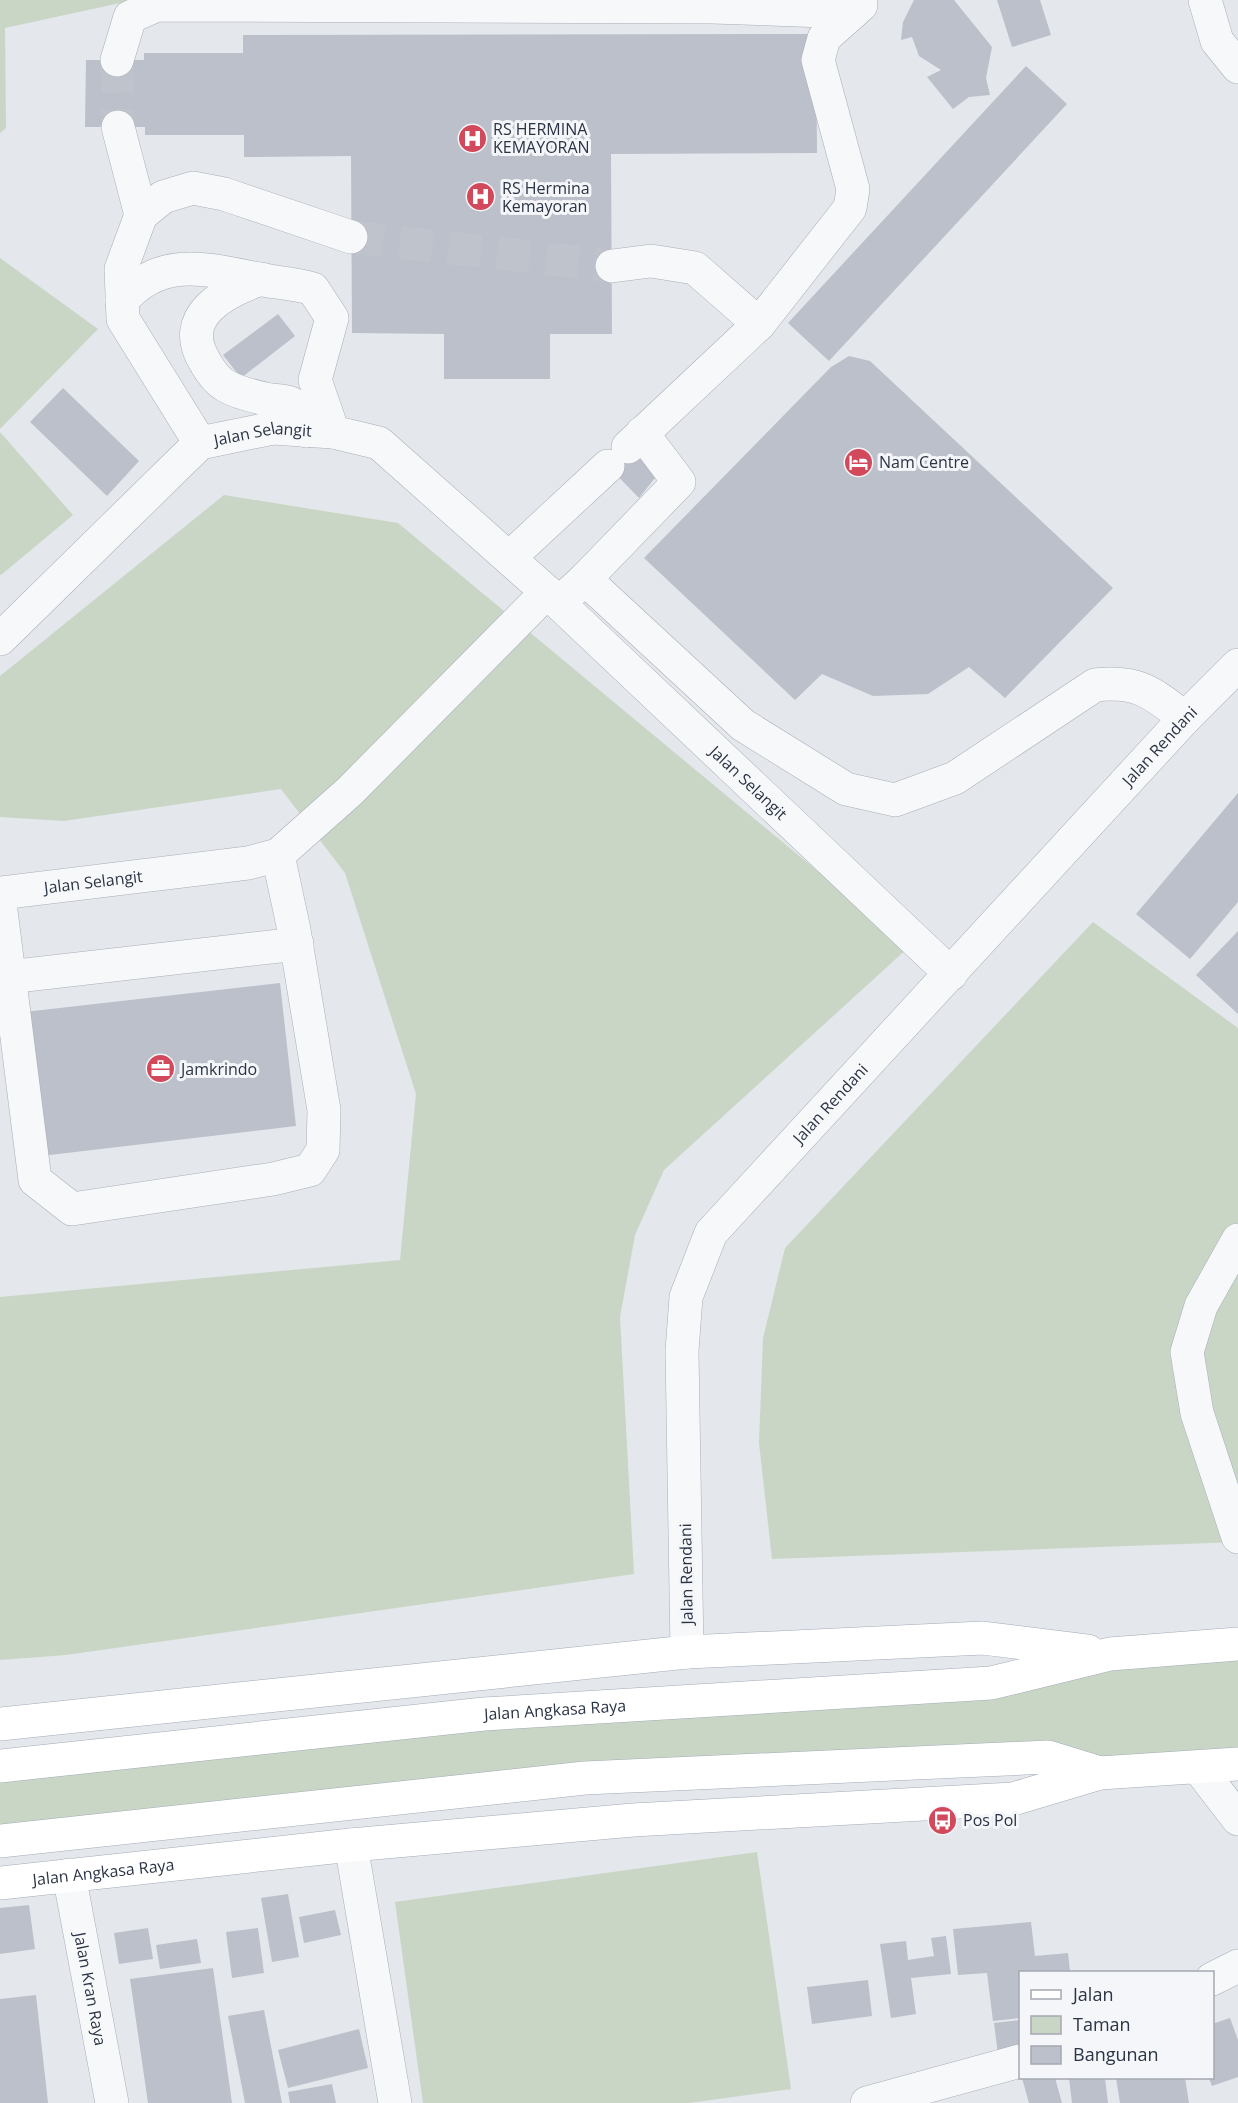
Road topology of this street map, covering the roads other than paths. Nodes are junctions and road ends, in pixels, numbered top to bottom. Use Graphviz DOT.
graph roads {
  1 [pos="1205,0"];
  2 [pos="860,6"];
  3 [pos="117,60"];
  4 [pos="1238,67"];
  5 [pos="118,127"];
  6 [pos="141,216"];
  7 [pos="351,237"];
  8 [pos="612,266"];
  9 [pos="261,279"];
  10 [pos="122,301"];
  11 [pos="759,324"];
  12 [pos="320,431"];
  13 [pos="200,443"];
  14 [pos="626,449"];
  15 [pos="509,558"];
  16 [pos="585,579"];
  17 [pos="553,597"];
  18 [pos="0,639"];
  19 [pos="1238,665"];
  20 [pos="1185,718"];
  21 [pos="278,855"];
  22 [pos="0,892"];
  23 [pos="0,903"];
  24 [pos="297,944"];
  25 [pos="951,974"];
  26 [pos="8,977"];
  27 [pos="1238,1240"];
  28 [pos="1238,1537"];
  29 [pos="1238,1644"];
  30 [pos="687,1652"];
  31 [pos="1110,1654"];
  32 [pos="0,1724"];
  33 [pos="1238,1764"];
  34 [pos="0,1766"];
  35 [pos="1198,1767"];
  36 [pos="1100,1773"];
  37 [pos="1238,1819"];
  38 [pos="0,1841"];
  39 [pos="351,1845"];
  40 [pos="69,1875"];
  41 [pos="0,1883"];
  42 [pos="1238,1966"];
  43 [pos="1214,1978"];
  44 [pos="1019,2061"];
  45 [pos="112,2103"];
  46 [pos="395,2103"];
  47 [pos="867,2103"];
  1 -- 4 [label="street"];
  2 -- 3 [label="street"];
  2 -- 11 [label="street"];
  5 -- 6 [label="street"];
  6 -- 7 [label="street"];
  6 -- 10 [label="street"];
  8 -- 11 [label="street"];
  9 -- 10 [label="street"];
  9 -- 12 [label="street"];
  9 -- 12 [label="street"];
  10 -- 13 [label="street"];
  11 -- 14 [label="street"];
  12 -- 13 [label="street, Jalan Selangit"];
  12 -- 15 [label="street, Jalan Selangit"];
  13 -- 18 [label="street, Jalan Selangit"];
  14 -- 15 [label="street"];
  14 -- 16 [label="street"];
  15 -- 17 [label="street, Jalan Selangit"];
  16 -- 17 [label="street"];
  16 -- 20 [label="street"];
  17 -- 21 [label="street, Jalan Selangit"];
  17 -- 25 [label="street, Jalan Selangit"];
  19 -- 20 [label="street, Jalan Rendani"];
  20 -- 25 [label="street, Jalan Rendani"];
  21 -- 22 [label="street, Jalan Selangit"];
  21 -- 24 [label="street"];
  23 -- 26 [label="street"];
  24 -- 26 [label="street"];
  24 -- 26 [label="street"];
  25 -- 30 [label="street, Jalan Rendani"];
  27 -- 28 [label="street"];
  29 -- 31 [label="main road, Jalan Angkasa Raya"];
  30 -- 31 [label="main road, Jalan Angkasa Raya"];
  30 -- 32 [label="main road, Jalan Angkasa Raya"];
  31 -- 34 [label="main road, Jalan Angkasa Raya"];
  33 -- 35 [label="main road, Jalan Angkasa Raya"];
  35 -- 36 [label="main road, Jalan Angkasa Raya"];
  35 -- 37 [label="street"];
  36 -- 38 [label="main road, Jalan Angkasa Raya"];
  36 -- 39 [label="main road, Jalan Angkasa Raya"];
  39 -- 40 [label="main road, Jalan Angkasa Raya"];
  39 -- 46 [label="street"];
  40 -- 41 [label="main road, Jalan Angkasa Raya"];
  40 -- 45 [label="street, Jalan Kran Raya"];
  42 -- 43 [label="street"];
  44 -- 47 [label="street"];
}
